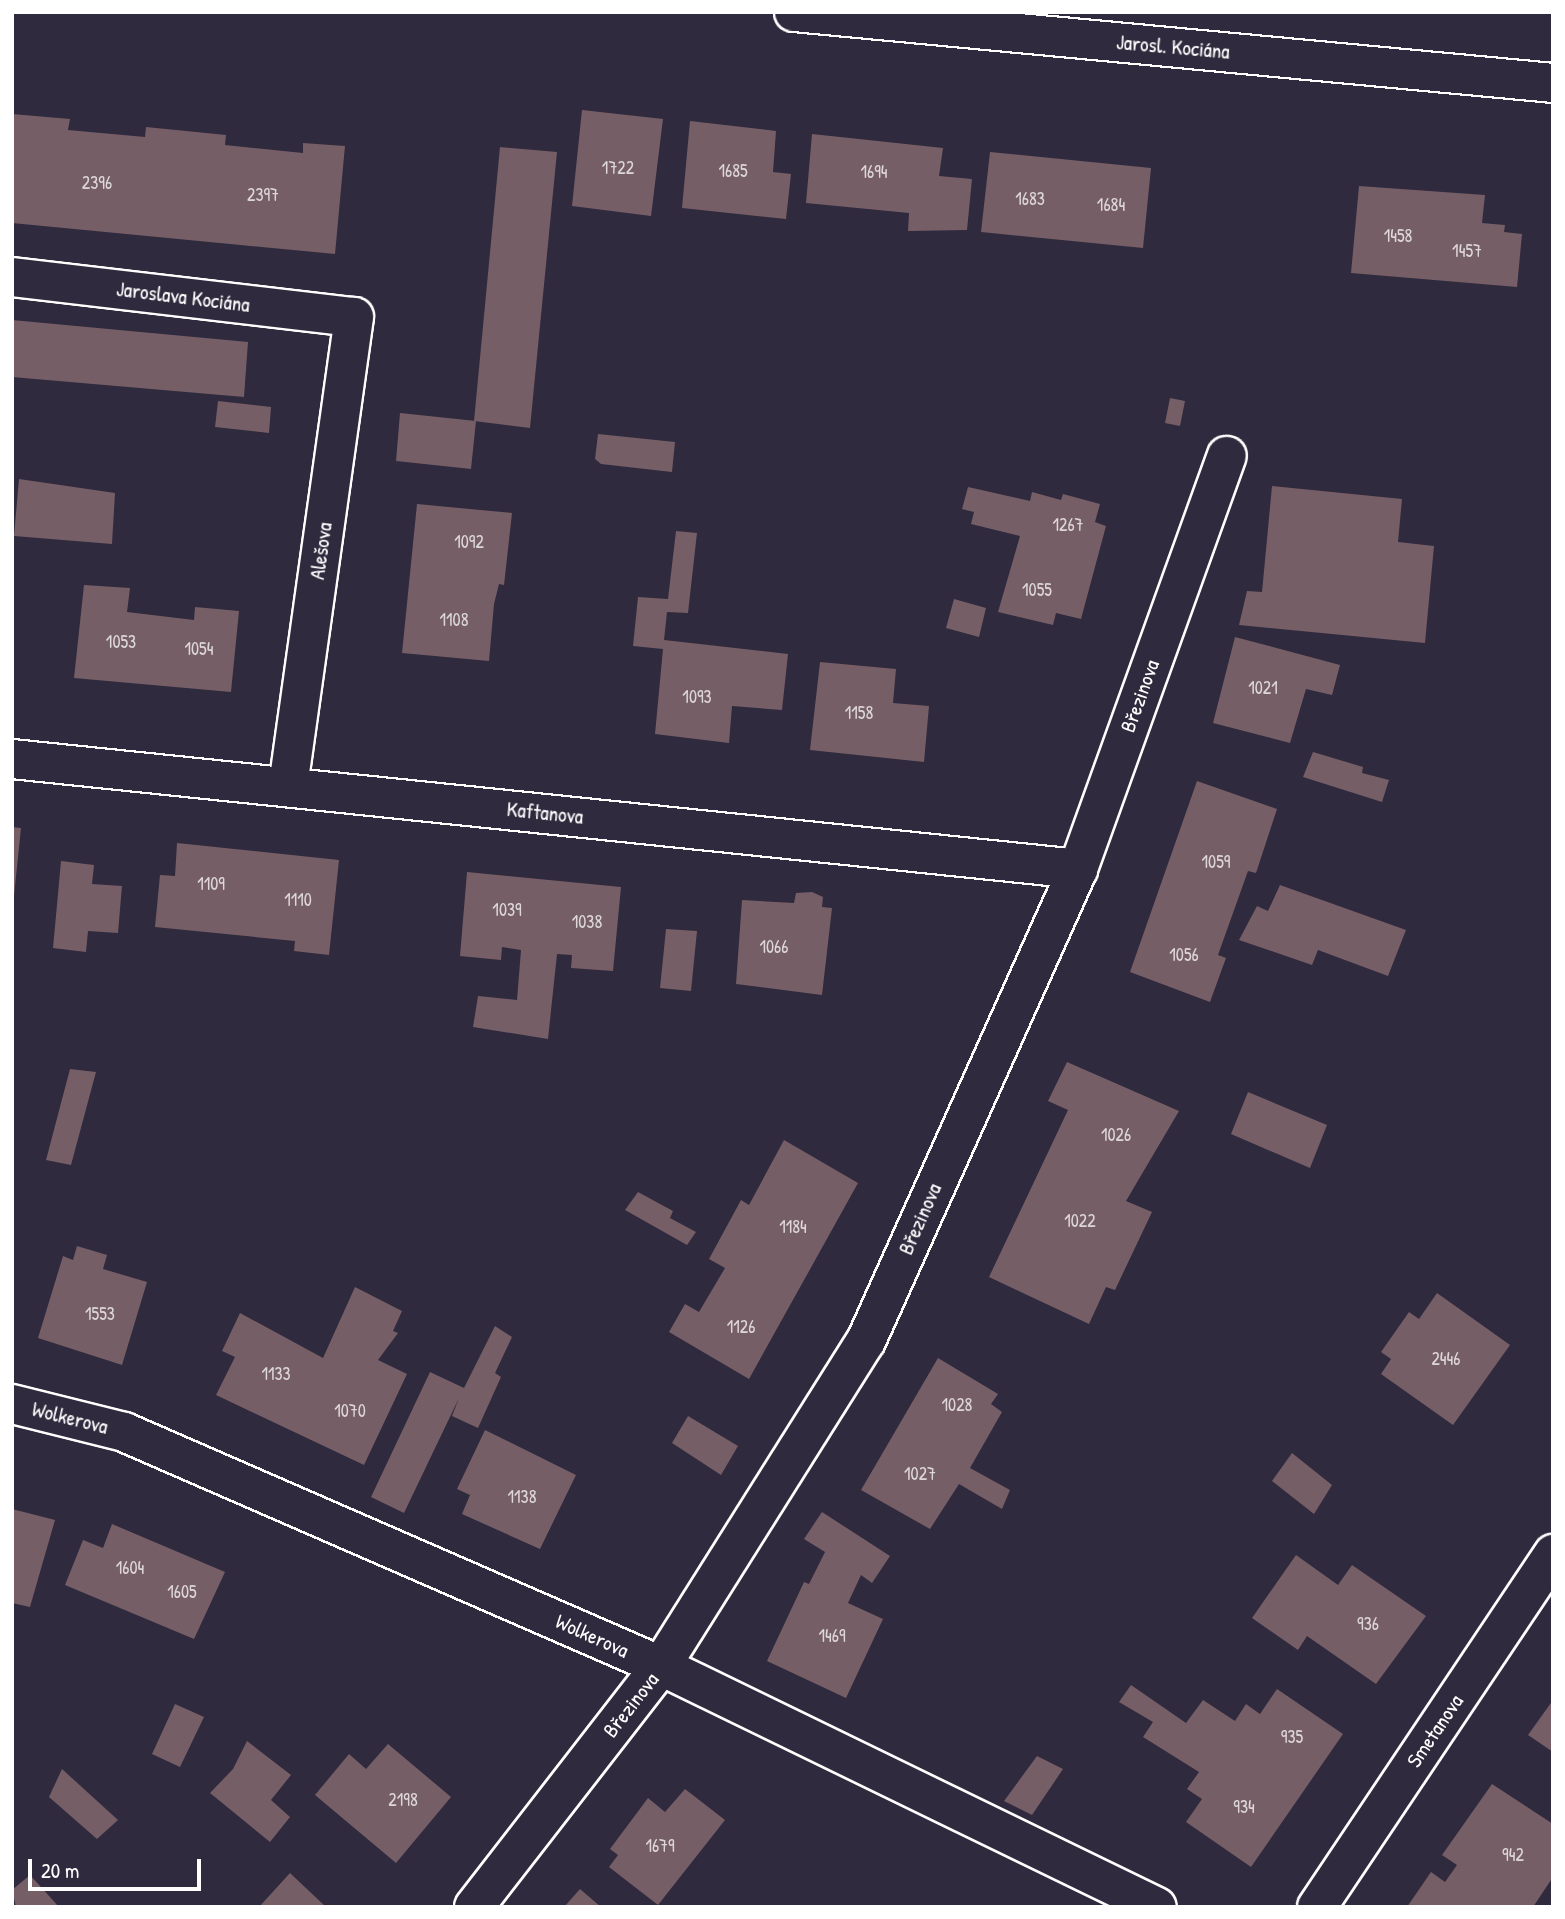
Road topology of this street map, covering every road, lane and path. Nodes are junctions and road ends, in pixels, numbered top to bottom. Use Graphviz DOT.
graph roads {
  1 [pos="794,12"];
  2 [pos="1553,83"];
  3 [pos="12,277"];
  4 [pos="354,317"];
  5 [pos="1227,456"];
  6 [pos="12,759"];
  7 [pos="288,786"];
  8 [pos="1078,869"];
  9 [pos="12,1404"];
  10 [pos="1553,1554"];
  11 [pos="661,1666"];
  12 [pos="474,1907"];
  13 [pos="1157,1907"];
  14 [pos="1317,1907"];
  1 -- 2 [label="street, Jarosl. Kociána"];
  3 -- 4 [label="street, Jaroslava Kociána"];
  4 -- 7 [label="street, Alešova"];
  5 -- 8 [label="street, Březinova"];
  6 -- 7 [label="street, Kaftanova"];
  7 -- 8 [label="street, Kaftanova"];
  8 -- 11 [label="street, Březinova"];
  9 -- 11 [label="street, Wolkerova"];
  10 -- 14 [label="street, Smetanova"];
  11 -- 12 [label="street, Březinova"];
  11 -- 13 [label="street, Wolkerova"];
}
